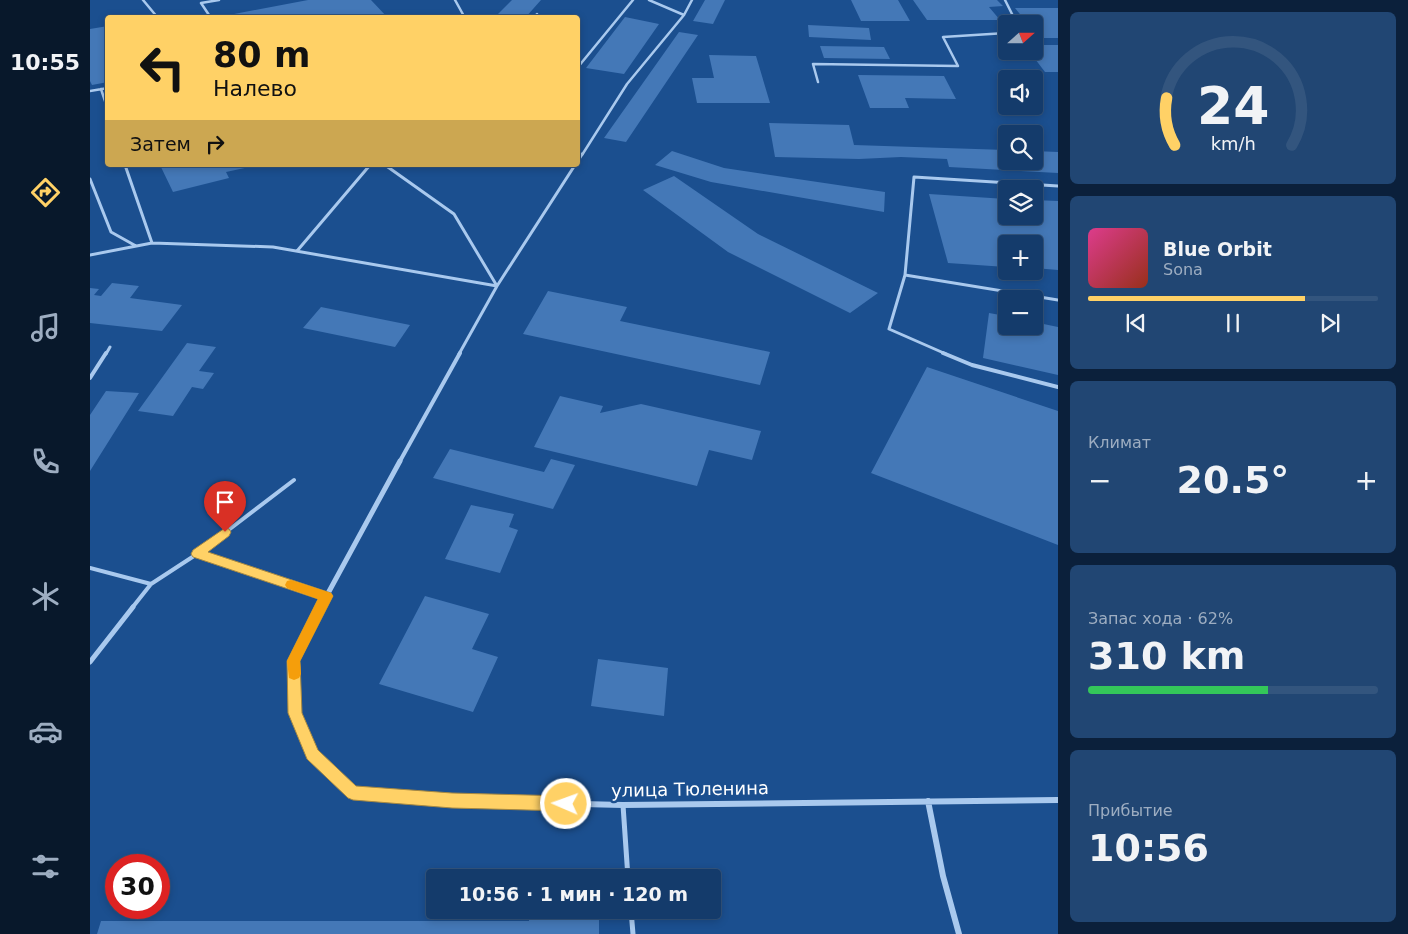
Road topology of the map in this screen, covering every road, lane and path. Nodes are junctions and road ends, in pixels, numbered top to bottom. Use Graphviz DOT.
graph roads {
  1 [pos="142,0"];
  2 [pos="219,0"];
  3 [pos="455,0"];
  4 [pos="632,0"];
  5 [pos="649,0"];
  6 [pos="692,0"];
  7 [pos="1004,0"];
  8 [pos="155,15"];
  9 [pos="209,15"];
  10 [pos="463,15"];
  11 [pos="684,15"];
  12 [pos="1012,15"];
  13 [pos="998,34"];
  14 [pos="580,65"];
  15 [pos="818,82"];
  16 [pos="105,88"];
  17 [pos="101,89"];
  18 [pos="90,91"];
  19 [pos="105,101"];
  20 [pos="580,158"];
  21 [pos="126,167"];
  22 [pos="368,167"];
  23 [pos="388,167"];
  24 [pos="574,167"];
  25 [pos="90,179"];
  26 [pos="1058,186"];
  27 [pos="152,243"];
  28 [pos="136,246"];
  29 [pos="297,251"];
  30 [pos="90,255"];
  31 [pos="905,275"];
  32 [pos="497,286"];
  33 [pos="1058,300"];
  34 [pos="110,347"];
  35 [pos="90,378"];
  36 [pos="1058,387"];
  37 [pos="400,461"];
  38 [pos="294,480"];
  39 [pos="197,554"];
  40 [pos="90,568"];
  41 [pos="152,584"];
  42 [pos="326,596"];
  43 [pos="90,662"];
  44 [pos="928,800"];
  45 [pos="1058,800"];
  46 [pos="623,805"];
  47 [pos="627,869"];
  48 [pos="632,919"];
  49 [pos="633,934"];
  50 [pos="959,934"];
  1 -- 8 [label="lane"];
  2 -- 9 [label="lane"];
  3 -- 10 [label="lane"];
  4 -- 14 [label="lane"];
  5 -- 11 [label="lane"];
  6 -- 11 [label="lane"];
  7 -- 12 [label="lane"];
  11 -- 20 [label="lane"];
  13 -- 15 [label="lane"];
  16 -- 17 [label="lane"];
  17 -- 18 [label="lane"];
  17 -- 19 [label="lane"];
  21 -- 27 [label="lane"];
  22 -- 29 [label="lane"];
  23 -- 32 [label="lane"];
  24 -- 32 [label="lane"];
  25 -- 28 [label="lane"];
  26 -- 31 [label="lane"];
  27 -- 28 [label="lane"];
  27 -- 29 [label="lane"];
  28 -- 30 [label="lane"];
  29 -- 32 [label="lane"];
  31 -- 33 [label="lane"];
  31 -- 36 [label="lane"];
  32 -- 37 [label="lane"];
  34 -- 35 [label="lane"];
  37 -- 42 [label="street, улица Тюленина"];
  38 -- 39 [label="lane"];
  39 -- 41 [label="lane"];
  39 -- 42 [label="lane"];
  40 -- 41 [label="lane"];
  41 -- 43 [label="lane"];
  42 -- 46 [label="street, улица Тюленина"];
  44 -- 45 [label="street, улица Тюленина"];
  44 -- 46 [label="street, улица Тюленина"];
  44 -- 50 [label="street"];
  46 -- 47 [label="lane"];
  48 -- 49 [label="lane"];
}
